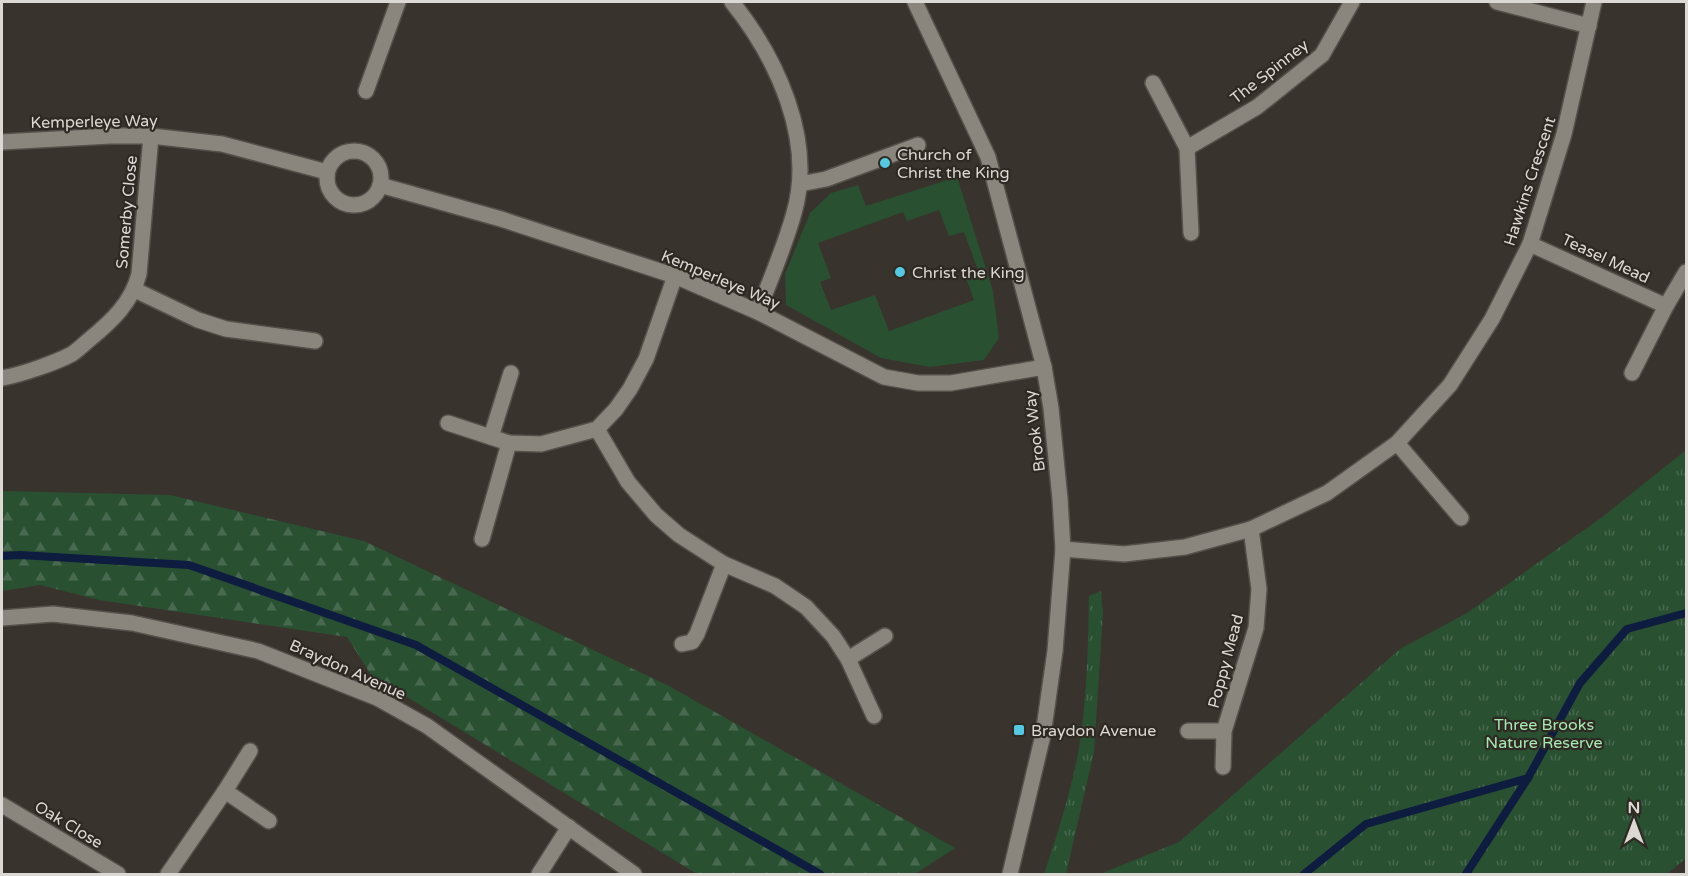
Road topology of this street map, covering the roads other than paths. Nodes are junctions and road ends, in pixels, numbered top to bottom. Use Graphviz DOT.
graph roads {
  1 [pos="398,2"];
  2 [pos="732,2"];
  3 [pos="915,2"];
  4 [pos="1352,2"];
  5 [pos="1497,2"];
  6 [pos="1594,2"];
  7 [pos="1589,26"];
  8 [pos="1153,83"];
  9 [pos="366,91"];
  10 [pos="151,136"];
  11 [pos="2,142"];
  12 [pos="918,145"];
  13 [pos="1187,148"];
  14 [pos="327,172"];
  15 [pos="800,184"];
  16 [pos="380,185"];
  17 [pos="1191,234"];
  18 [pos="1530,244"];
  19 [pos="1686,272"];
  20 [pos="675,276"];
  21 [pos="135,290"];
  22 [pos="1666,306"];
  23 [pos="758,312"];
  24 [pos="315,341"];
  25 [pos="1044,367"];
  26 [pos="511,373"];
  27 [pos="1632,373"];
  28 [pos="2,378"];
  29 [pos="448,423"];
  30 [pos="597,429"];
  31 [pos="491,437"];
  32 [pos="509,442"];
  33 [pos="1397,442"];
  34 [pos="1461,518"];
  35 [pos="1251,529"];
  36 [pos="482,539"];
  37 [pos="1064,549"];
  38 [pos="724,564"];
  39 [pos="2,618"];
  40 [pos="885,636"];
  41 [pos="682,644"];
  42 [pos="848,659"];
  43 [pos="874,716"];
  44 [pos="1188,731"];
  45 [pos="1224,731"];
  46 [pos="249,751"];
  47 [pos="1223,767"];
  48 [pos="225,791"];
  49 [pos="2,805"];
  50 [pos="269,821"];
  51 [pos="569,827"];
  52 [pos="118,874"];
  53 [pos="168,874"];
  54 [pos="539,874"];
  55 [pos="634,874"];
  56 [pos="1010,874"];
  1 -- 9 [label="street"];
  2 -- 15 [label="street"];
  3 -- 25 [label="street, Brook Way"];
  4 -- 13 [label="street, The Spinney"];
  5 -- 7 [label="street"];
  6 -- 7 [label="street, Hawkins Crescent"];
  7 -- 18 [label="street, Hawkins Crescent"];
  8 -- 13 [label="street"];
  10 -- 11 [label="street, Kemperleye Way"];
  10 -- 14 [label="street, Kemperleye Way"];
  10 -- 21 [label="street, Somerby Close"];
  12 -- 15 [label="street"];
  13 -- 17 [label="street"];
  14 -- 16 [label="street"];
  14 -- 16 [label="street"];
  15 -- 23 [label="street"];
  16 -- 20 [label="street, Kemperleye Way"];
  18 -- 22 [label="street, Teasel Mead"];
  18 -- 33 [label="street, Hawkins Crescent"];
  19 -- 22 [label="street"];
  20 -- 23 [label="street, Kemperleye Way"];
  20 -- 30 [label="street"];
  21 -- 24 [label="street, Somerby Close"];
  21 -- 28 [label="street, Somerby Close"];
  22 -- 27 [label="street"];
  23 -- 25 [label="street, Kemperleye Way"];
  25 -- 37 [label="street, Brook Way"];
  26 -- 31 [label="street"];
  29 -- 31 [label="street"];
  30 -- 32 [label="street"];
  30 -- 38 [label="street"];
  31 -- 32 [label="street"];
  32 -- 36 [label="street"];
  33 -- 34 [label="street"];
  33 -- 35 [label="street, Hawkins Crescent"];
  35 -- 37 [label="street, Hawkins Crescent"];
  35 -- 45 [label="street, Poppy Mead"];
  37 -- 56 [label="street, Brook Way"];
  38 -- 41 [label="street"];
  38 -- 42 [label="street"];
  39 -- 51 [label="street, Braydon Avenue"];
  40 -- 42 [label="street"];
  42 -- 43 [label="street"];
  44 -- 45 [label="street, Poppy Mead"];
  45 -- 47 [label="street, Poppy Mead"];
  46 -- 48 [label="street"];
  48 -- 50 [label="street"];
  48 -- 53 [label="street"];
  49 -- 52 [label="street, Oak Close"];
  51 -- 54 [label="street"];
  51 -- 55 [label="street, Braydon Avenue"];
}
